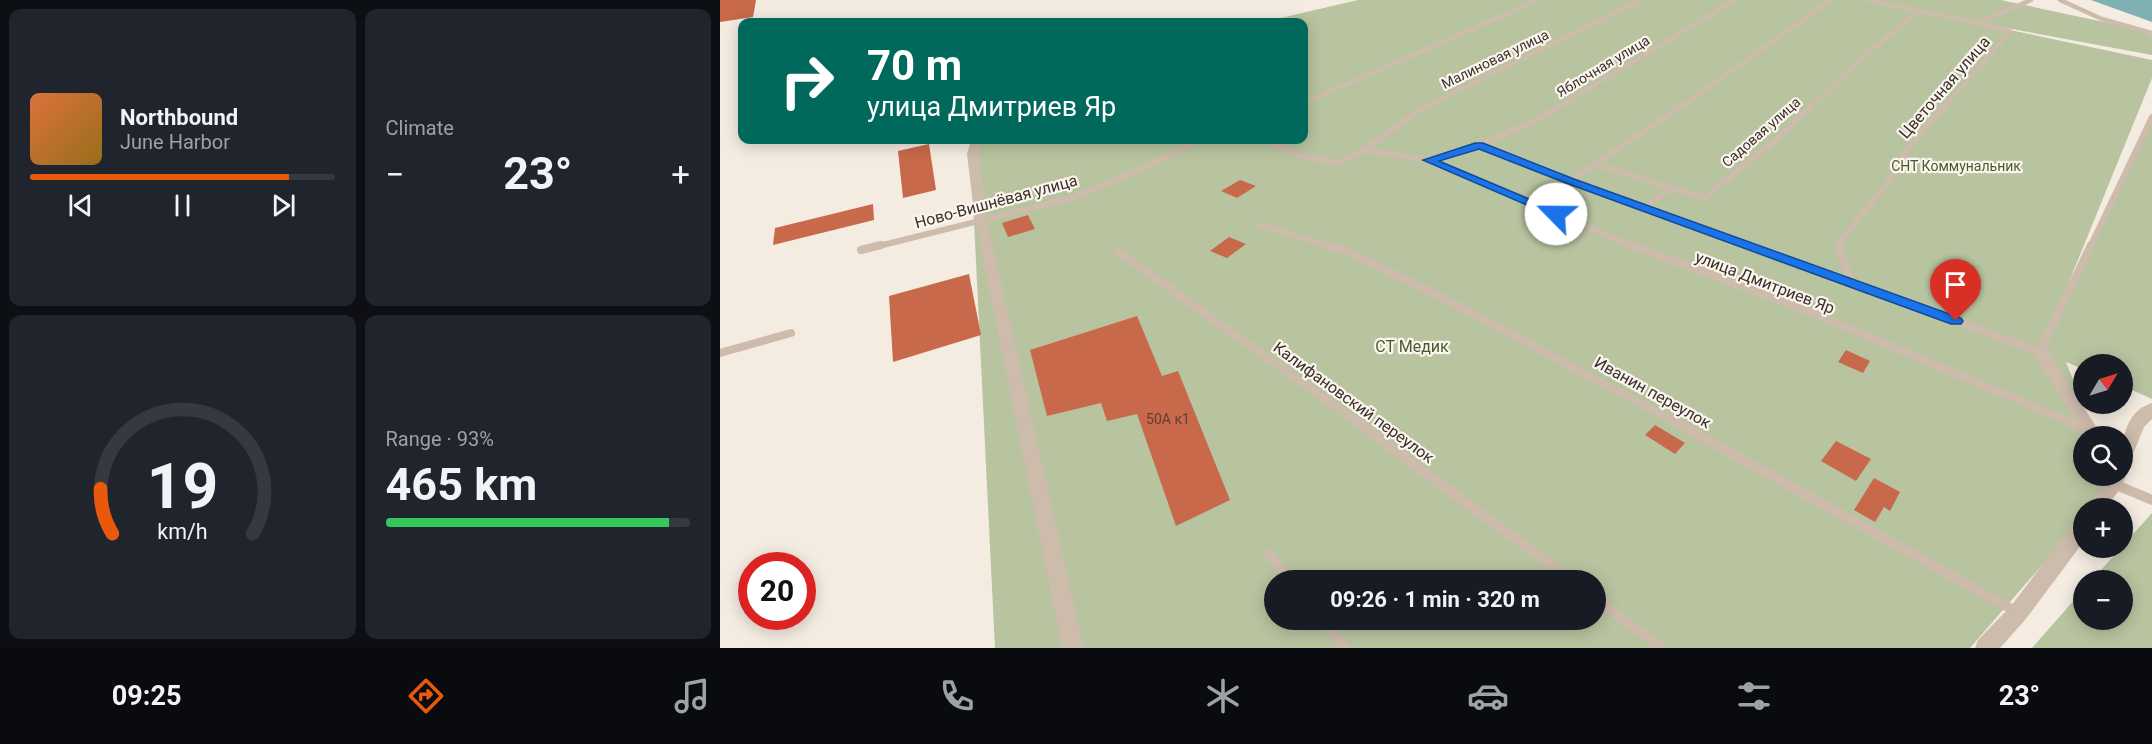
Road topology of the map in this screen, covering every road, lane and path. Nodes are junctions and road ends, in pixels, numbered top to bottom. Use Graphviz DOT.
graph roads {
  1 [pos="1538,0"];
  2 [pos="1642,0"];
  3 [pos="1735,0"];
  4 [pos="1831,0"];
  5 [pos="1868,0"];
  6 [pos="1894,0"];
  7 [pos="2031,0"];
  8 [pos="2060,0"];
  9 [pos="1886,3"];
  10 [pos="1919,10"];
  11 [pos="1978,23"];
  12 [pos="2152,33"];
  13 [pos="1308,101"];
  14 [pos="2152,117"];
  15 [pos="975,144"];
  16 [pos="1192,144"];
  17 [pos="1274,144"];
  18 [pos="1479,145"];
  19 [pos="1364,150"];
  20 [pos="1429,160"];
  21 [pos="1595,164"];
  22 [pos="1570,181"];
  23 [pos="1671,188"];
  24 [pos="1644,208"];
  25 [pos="981,220"];
  26 [pos="1261,225"];
  27 [pos="861,250"];
  28 [pos="1117,251"];
  29 [pos="1851,282"];
  30 [pos="791,333"];
  31 [pos="2040,352"];
  32 [pos="720,353"];
  33 [pos="2152,409"];
  34 [pos="2074,426"];
  35 [pos="2087,426"];
  36 [pos="2133,433"];
  37 [pos="2128,486"];
  38 [pos="2152,500"];
  39 [pos="2073,540"];
  40 [pos="1269,554"];
  41 [pos="1282,570"];
  42 [pos="1558,570"];
  43 [pos="1606,606"];
  44 [pos="2018,613"];
  45 [pos="1331,630"];
  46 [pos="1072,648"];
  47 [pos="1346,648"];
  48 [pos="1662,648"];
  49 [pos="1986,648"];
  1 -- 13 [label="lane"];
  2 -- 19 [label="lane, Малиновая улица"];
  3 -- 18 [label="lane, Яблочная улица"];
  4 -- 21 [label="lane"];
  5 -- 9 [label="lane"];
  6 -- 9 [label="lane"];
  7 -- 11 [label="lane, Цветочная улица"];
  8 -- 12 [label="lane"];
  9 -- 10 [label="lane"];
  10 -- 11 [label="lane"];
  10 -- 23 [label="lane, Садовая улица"];
  11 -- 29 [label="lane, Цветочная улица"];
  14 -- 31 [label="lane"];
  15 -- 25 [label="street"];
  16 -- 25 [label="lane, Ново-Вишнёвая улица"];
  17 -- 19 [label="lane"];
  18 -- 20 [label="lane, улица Дмитриев Яр"];
  18 -- 22 [label="lane, улица Дмитриев Яр"];
  19 -- 20 [label="lane, улица Дмитриев Яр"];
  20 -- 34 [label="lane, улица Дмитриев Яр"];
  21 -- 22 [label="lane"];
  21 -- 23 [label="lane, Садовая улица"];
  22 -- 24 [label="lane, улица Дмитриев Яр"];
  23 -- 24 [label="lane"];
  24 -- 29 [label="lane, улица Дмитриев Яр"];
  25 -- 27 [label="lane, Ново-Вишнёвая улица"];
  25 -- 46 [label="street"];
  26 -- 44 [label="lane, Иванин переулок"];
  28 -- 42 [label="lane, Калифановский переулок"];
  29 -- 31 [label="lane"];
  30 -- 32 [label="lane"];
  31 -- 35 [label="street"];
  33 -- 36 [label="street"];
  37 -- 38 [label="lane"];
  39 -- 44 [label="street"];
  40 -- 41 [label="lane"];
  43 -- 48 [label="lane"];
  44 -- 49 [label="street"];
  45 -- 47 [label="lane"];
}
